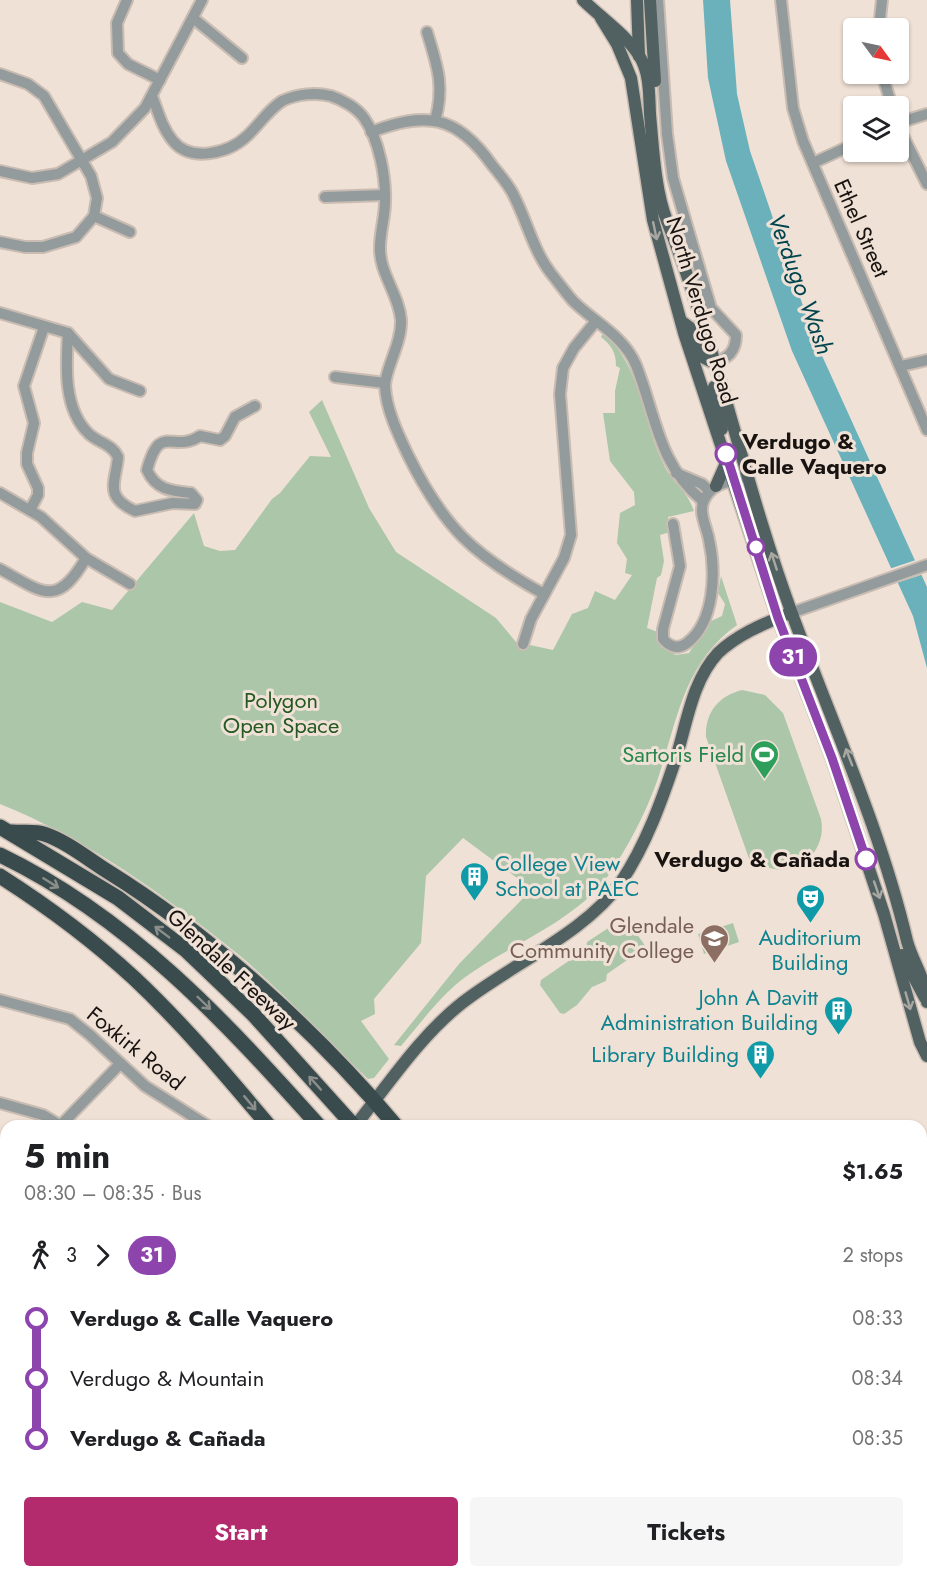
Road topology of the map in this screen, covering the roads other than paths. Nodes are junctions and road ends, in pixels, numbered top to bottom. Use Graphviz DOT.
graph roads {
  1 [pos="127,0"];
  2 [pos="202,0"];
  3 [pos="583,0"];
  4 [pos="636,0"];
  5 [pos="650,0"];
  6 [pos="658,0"];
  7 [pos="781,0"];
  8 [pos="882,0"];
  9 [pos="192,18"];
  10 [pos="601,18"];
  11 [pos="880,18"];
  12 [pos="427,32"];
  13 [pos="639,55"];
  14 [pos="242,58"];
  15 [pos="0,74"];
  16 [pos="160,80"];
  17 [pos="152,96"];
  18 [pos="927,114"];
  19 [pos="435,121"];
  20 [pos="909,121"];
  21 [pos="371,132"];
  22 [pos="909,147"];
  23 [pos="843,149"];
  24 [pos="83,162"];
  25 [pos="813,163"];
  26 [pos="0,171"];
  27 [pos="645,174"];
  28 [pos="927,184"];
  29 [pos="385,195"];
  30 [pos="325,197"];
  31 [pos="94,216"];
  32 [pos="130,232"];
  33 [pos="674,234"];
  34 [pos="0,242"];
  35 [pos="0,313"];
  36 [pos="596,321"];
  37 [pos="681,321"];
  38 [pos="44,327"];
  39 [pos="68,333"];
  40 [pos="927,360"];
  41 [pos="714,363"];
  42 [pos="901,366"];
  43 [pos="335,377"];
  44 [pos="385,383"];
  45 [pos="141,391"];
  46 [pos="255,406"];
  47 [pos="733,423"];
  48 [pos="927,430"];
  49 [pos="726,454"];
  50 [pos="675,472"];
  51 [pos="737,479"];
  52 [pos="712,488"];
  53 [pos="0,493"];
  54 [pos="703,501"];
  55 [pos="30,510"];
  56 [pos="763,521"];
  57 [pos="673,524"];
  58 [pos="86,558"];
  59 [pos="925,566"];
  60 [pos="0,568"];
  61 [pos="130,584"];
  62 [pos="544,594"];
  63 [pos="791,612"];
  64 [pos="778,618"];
  65 [pos="523,644"];
  66 [pos="870,811"];
  67 [pos="851,817"];
  68 [pos="6,829"];
  69 [pos="0,855"];
  70 [pos="0,876"];
  71 [pos="903,922"];
  72 [pos="888,924"];
  73 [pos="927,967"];
  74 [pos="0,1000"];
  75 [pos="927,1001"];
  76 [pos="927,1056"];
  77 [pos="120,1064"];
  78 [pos="0,1104"];
  79 [pos="371,1106"];
  80 [pos="51,1120"];
  81 [pos="66,1120"];
  82 [pos="198,1120"];
  83 [pos="264,1120"];
  84 [pos="314,1120"];
  85 [pos="350,1120"];
  86 [pos="360,1120"];
  87 [pos="388,1120"];
  1 -- 16 [label="street"];
  2 -- 9 [label="street"];
  3 -- 10 [label="main road, North Verdugo Road"];
  4 -- 13 [label="main road"];
  5 -- 33 [label="main road"];
  6 -- 41 [label="street"];
  7 -- 25 [label="street, Ethel Street"];
  8 -- 11 [label="street"];
  9 -- 14 [label="street"];
  9 -- 16 [label="street"];
  10 -- 13 [label="main road, North Verdugo Road"];
  10 -- 27 [label="main road, North Verdugo Road"];
  12 -- 19 [label="street"];
  13 -- 27 [label="main road"];
  13 -- 33 [label="main road, North Verdugo Road"];
  15 -- 24 [label="street"];
  16 -- 17 [label="street"];
  17 -- 21 [label="street"];
  17 -- 24 [label="street"];
  18 -- 20 [label="street"];
  19 -- 21 [label="street"];
  19 -- 36 [label="street"];
  21 -- 29 [label="street"];
  22 -- 28 [label="street"];
  23 -- 25 [label="street"];
  24 -- 26 [label="street"];
  24 -- 31 [label="street"];
  25 -- 42 [label="street, Ethel Street"];
  27 -- 37 [label="main road, North Verdugo Road, one-way"];
  29 -- 30 [label="street"];
  29 -- 44 [label="street"];
  31 -- 32 [label="street"];
  31 -- 34 [label="street"];
  33 -- 41 [label="main road, North Verdugo Road"];
  35 -- 38 [label="street"];
  36 -- 50 [label="street"];
  36 -- 62 [label="street"];
  37 -- 41 [label="main road"];
  37 -- 49 [label="main road, North Verdugo Road"];
  38 -- 39 [label="street"];
  38 -- 55 [label="street"];
  39 -- 45 [label="street"];
  39 -- 46 [label="street"];
  40 -- 42 [label="street"];
  41 -- 47 [label="main road, North Verdugo Road"];
  41 -- 49 [label="main road"];
  42 -- 48 [label="street, Ethel Street"];
  43 -- 44 [label="street"];
  44 -- 62 [label="street"];
  47 -- 51 [label="main road"];
  47 -- 56 [label="main road, North Verdugo Road"];
  49 -- 51 [label="main road, North Verdugo Road"];
  49 -- 52 [label="main road"];
  50 -- 52 [label="street"];
  50 -- 54 [label="street"];
  51 -- 52 [label="street"];
  51 -- 56 [label="main road"];
  51 -- 64 [label="main road, North Verdugo Road"];
  52 -- 54 [label="street"];
  53 -- 55 [label="street"];
  54 -- 57 [label="street"];
  55 -- 58 [label="street"];
  63 -- 56 [label="main road, North Verdugo Road, one-way"];
  58 -- 60 [label="street"];
  58 -- 61 [label="street"];
  59 -- 63 [label="street"];
  62 -- 65 [label="street"];
  63 -- 64 [label="main road"];
  66 -- 63 [label="main road, North Verdugo Road, one-way"];
  64 -- 67 [label="main road, North Verdugo Road"];
  64 -- 79 [label="main road"];
  66 -- 67 [label="main road"];
  66 -- 71 [label="main road, North Verdugo Road"];
  67 -- 72 [label="main road, North Verdugo Road, one-way"];
  68 -- 79 [label="highway"];
  85 -- 68 [label="highway, Glendale Freeway, one-way"];
  69 -- 84 [label="highway, Glendale Freeway, one-way"];
  70 -- 83 [label="highway, one-way"];
  71 -- 73 [label="main road"];
  71 -- 75 [label="main road, North Verdugo Road"];
  72 -- 75 [label="main road"];
  72 -- 76 [label="main road, North Verdugo Road, one-way"];
  74 -- 77 [label="street, Foxkirk Road"];
  77 -- 81 [label="street"];
  77 -- 82 [label="street, Foxkirk Road"];
  78 -- 80 [label="street"];
  79 -- 86 [label="main road"];
  79 -- 87 [label="highway"];
}
